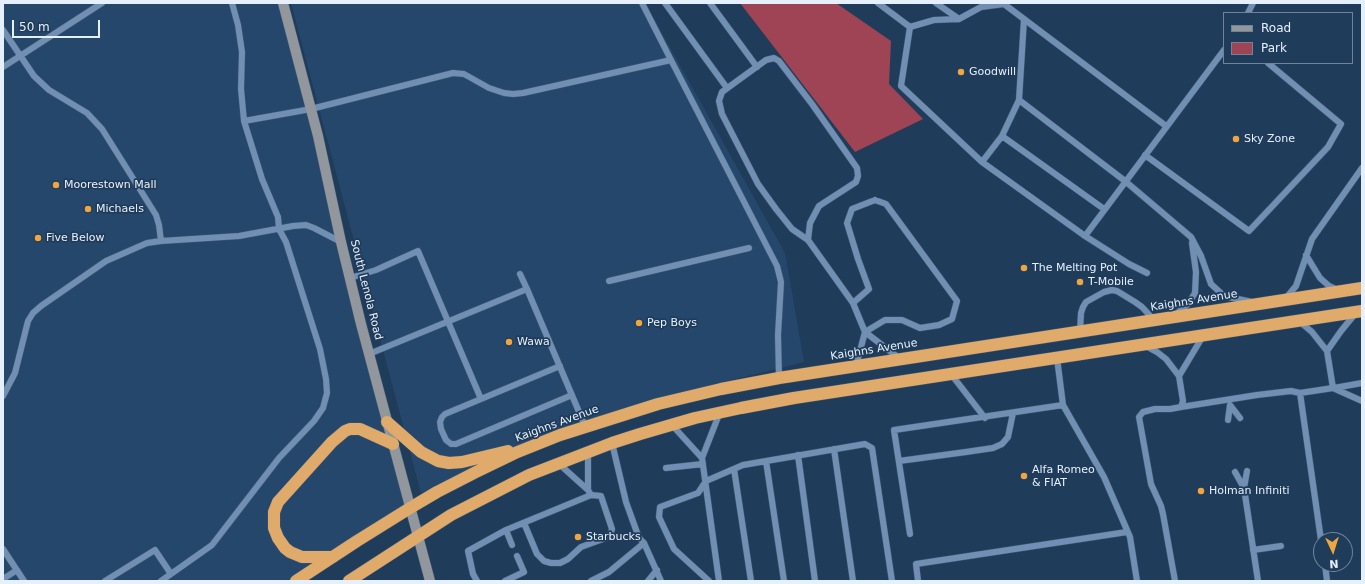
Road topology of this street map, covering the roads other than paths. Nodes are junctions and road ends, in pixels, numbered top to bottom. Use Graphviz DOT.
graph roads {
  1 [pos="102,3"];
  2 [pos="232,3"];
  3 [pos="283,3"];
  4 [pos="642,3"];
  5 [pos="665,3"];
  6 [pos="710,3"];
  7 [pos="878,3"];
  8 [pos="936,3"];
  9 [pos="1253,3"];
  10 [pos="1248,12"];
  11 [pos="959,19"];
  12 [pos="1024,19"];
  13 [pos="910,27"];
  14 [pos="3,30"];
  15 [pos="1223,51"];
  16 [pos="20,57"];
  17 [pos="671,60"];
  18 [pos="1269,64"];
  19 [pos="757,67"];
  20 [pos="3,68"];
  21 [pos="727,88"];
  22 [pos="1019,100"];
  23 [pos="311,108"];
  24 [pos="244,121"];
  25 [pos="1166,126"];
  26 [pos="1002,136"];
  27 [pos="1145,155"];
  28 [pos="982,162"];
  29 [pos="1362,168"];
  30 [pos="1125,181"];
  31 [pos="1104,209"];
  32 [pos="279,229"];
  33 [pos="1085,236"];
  34 [pos="1191,237"];
  35 [pos="808,240"];
  36 [pos="161,241"];
  37 [pos="341,242"];
  38 [pos="749,248"];
  39 [pos="1306,256"];
  40 [pos="1147,273"];
  41 [pos="520,274"];
  42 [pos="350,278"];
  43 [pos="609,281"];
  44 [pos="1362,288"];
  45 [pos="527,289"];
  46 [pos="1341,291"];
  47 [pos="1285,300"];
  48 [pos="853,303"];
  49 [pos="1261,304"];
  50 [pos="1359,312"];
  51 [pos="1173,317"];
  52 [pos="1154,320"];
  53 [pos="1299,321"];
  54 [pos="448,322"];
  55 [pos="865,332"];
  56 [pos="1080,332"];
  57 [pos="1203,336"];
  58 [pos="1144,345"];
  59 [pos="1327,351"];
  60 [pos="369,354"];
  61 [pos="1056,358"];
  62 [pos="900,359"];
  63 [pos="560,366"];
  64 [pos="856,366"];
  65 [pos="951,374"];
  66 [pos="1179,376"];
  67 [pos="779,378"];
  68 [pos="1362,383"];
  69 [pos="1333,388"];
  70 [pos="1300,393"];
  71 [pos="572,395"];
  72 [pos="3,396"];
  73 [pos="481,399"];
  74 [pos="1362,401"];
  75 [pos="1230,402"];
  76 [pos="1063,405"];
  77 [pos="1181,407"];
  78 [pos="720,412"];
  79 [pos="1012,413"];
  80 [pos="985,418"];
  81 [pos="1240,418"];
  82 [pos="1228,420"];
  83 [pos="387,422"];
  84 [pos="672,425"];
  85 [pos="585,426"];
  86 [pos="612,443"];
  87 [pos="393,444"];
  88 [pos="536,444"];
  89 [pos="834,449"];
  90 [pos="588,452"];
  91 [pos="798,456"];
  92 [pos="703,461"];
  93 [pos="766,461"];
  94 [pos="899,461"];
  95 [pos="558,463"];
  96 [pos="666,468"];
  97 [pos="734,469"];
  98 [pos="1247,471"];
  99 [pos="1235,472"];
  100 [pos="706,480"];
  101 [pos="1244,488"];
  102 [pos="589,493"];
  103 [pos="410,508"];
  104 [pos="524,523"];
  105 [pos="506,530"];
  106 [pos="1127,532"];
  107 [pos="1320,532"];
  108 [pos="910,534"];
  109 [pos="418,536"];
  110 [pos="644,543"];
  111 [pos="512,545"];
  112 [pos="1281,546"];
  113 [pos="3,549"];
  114 [pos="1253,550"];
  115 [pos="517,556"];
  116 [pos="334,557"];
  117 [pos="17,570"];
  118 [pos="657,570"];
  119 [pos="171,574"];
  120 [pos="3,579"];
  121 [pos="24,581"];
  122 [pos="105,581"];
  123 [pos="161,581"];
  124 [pos="296,581"];
  125 [pos="349,581"];
  126 [pos="430,581"];
  127 [pos="478,581"];
  128 [pos="505,581"];
  129 [pos="591,581"];
  130 [pos="648,581"];
  131 [pos="661,581"];
  132 [pos="709,581"];
  133 [pos="719,581"];
  134 [pos="751,581"];
  135 [pos="784,581"];
  136 [pos="815,581"];
  137 [pos="853,581"];
  138 [pos="892,581"];
  139 [pos="918,581"];
  140 [pos="1136,581"];
  141 [pos="1175,581"];
  142 [pos="1258,581"];
  1 -- 16 [label="lane"];
  2 -- 24 [label="lane"];
  3 -- 23 [label="street, South Lenola Road"];
  4 -- 17 [label="lane"];
  5 -- 21 [label="lane"];
  6 -- 19 [label="lane"];
  7 -- 13 [label="lane"];
  8 -- 11 [label="lane"];
  9 -- 10 [label="lane"];
  11 -- 12 [label="lane"];
  11 -- 13 [label="lane"];
  12 -- 22 [label="lane"];
  12 -- 25 [label="lane"];
  13 -- 28 [label="lane"];
  14 -- 16 [label="lane"];
  15 -- 25 [label="lane"];
  16 -- 20 [label="lane"];
  16 -- 36 [label="lane"];
  17 -- 23 [label="lane"];
  17 -- 67 [label="lane"];
  18 -- 27 [label="lane"];
  19 -- 21 [label="lane"];
  19 -- 35 [label="lane"];
  21 -- 35 [label="lane"];
  22 -- 26 [label="lane"];
  22 -- 30 [label="lane"];
  23 -- 24 [label="lane"];
  23 -- 37 [label="street, South Lenola Road"];
  24 -- 32 [label="lane"];
  25 -- 27 [label="lane"];
  26 -- 28 [label="lane"];
  26 -- 31 [label="lane"];
  27 -- 30 [label="lane"];
  28 -- 33 [label="lane"];
  29 -- 39 [label="lane"];
  30 -- 31 [label="lane"];
  30 -- 34 [label="lane"];
  31 -- 33 [label="lane"];
  32 -- 36 [label="lane"];
  32 -- 37 [label="lane"];
  32 -- 119 [label="lane"];
  33 -- 40 [label="lane"];
  34 -- 49 [label="lane"];
  34 -- 51 [label="lane"];
  35 -- 48 [label="lane"];
  36 -- 72 [label="lane"];
  37 -- 42 [label="street, South Lenola Road"];
  38 -- 43 [label="lane"];
  39 -- 46 [label="lane"];
  39 -- 47 [label="lane"];
  41 -- 45 [label="lane"];
  42 -- 54 [label="lane"];
  42 -- 60 [label="street, South Lenola Road"];
  44 -- 46 [label="highway, Kaighns Avenue"];
  45 -- 54 [label="lane"];
  45 -- 63 [label="lane"];
  46 -- 47 [label="highway, Kaighns Avenue"];
  47 -- 49 [label="highway, Kaighns Avenue"];
  48 -- 55 [label="lane"];
  48 -- 55 [label="lane"];
  49 -- 51 [label="highway, Kaighns Avenue"];
  50 -- 53 [label="highway"];
  50 -- 59 [label="lane"];
  51 -- 52 [label="highway, Kaighns Avenue"];
  52 -- 56 [label="highway, Kaighns Avenue"];
  52 -- 56 [label="lane"];
  53 -- 57 [label="highway"];
  53 -- 59 [label="lane"];
  54 -- 60 [label="lane"];
  54 -- 73 [label="lane"];
  55 -- 62 [label="lane"];
  55 -- 64 [label="lane"];
  56 -- 62 [label="highway, Kaighns Avenue"];
  57 -- 58 [label="highway"];
  57 -- 66 [label="lane"];
  58 -- 61 [label="highway"];
  58 -- 66 [label="lane"];
  59 -- 69 [label="lane"];
  60 -- 83 [label="street, South Lenola Road"];
  61 -- 65 [label="highway"];
  61 -- 76 [label="lane"];
  62 -- 64 [label="highway, Kaighns Avenue"];
  63 -- 71 [label="lane"];
  63 -- 73 [label="lane"];
  64 -- 67 [label="highway, Kaighns Avenue"];
  65 -- 78 [label="highway"];
  65 -- 80 [label="lane"];
  66 -- 77 [label="lane"];
  67 -- 85 [label="highway, Kaighns Avenue"];
  68 -- 69 [label="lane"];
  69 -- 70 [label="lane"];
  69 -- 74 [label="lane"];
  70 -- 75 [label="lane"];
  70 -- 107 [label="lane"];
  71 -- 73 [label="lane"];
  71 -- 85 [label="lane"];
  75 -- 77 [label="lane"];
  75 -- 81 [label="lane"];
  75 -- 82 [label="lane"];
  76 -- 79 [label="lane"];
  76 -- 106 [label="lane"];
  77 -- 141 [label="lane"];
  78 -- 84 [label="highway"];
  78 -- 92 [label="lane"];
  79 -- 80 [label="lane"];
  79 -- 94 [label="lane"];
  80 -- 94 [label="lane"];
  83 -- 87 [label="street, South Lenola Road"];
  83 -- 88 [label="highway"];
  84 -- 86 [label="highway"];
  84 -- 92 [label="lane"];
  85 -- 88 [label="highway, Kaighns Avenue"];
  86 -- 90 [label="highway"];
  86 -- 110 [label="lane"];
  87 -- 103 [label="street, South Lenola Road"];
  87 -- 116 [label="highway"];
  88 -- 103 [label="highway, Kaighns Avenue"];
  89 -- 91 [label="lane"];
  89 -- 137 [label="lane"];
  89 -- 138 [label="lane"];
  90 -- 95 [label="highway"];
  90 -- 102 [label="lane"];
  91 -- 93 [label="lane"];
  91 -- 136 [label="lane"];
  92 -- 96 [label="lane"];
  92 -- 100 [label="lane"];
  93 -- 97 [label="lane"];
  93 -- 135 [label="lane"];
  94 -- 108 [label="lane"];
  95 -- 102 [label="lane"];
  95 -- 109 [label="highway"];
  97 -- 100 [label="lane"];
  97 -- 134 [label="lane"];
  98 -- 101 [label="lane"];
  99 -- 101 [label="lane"];
  100 -- 132 [label="lane"];
  100 -- 133 [label="lane"];
  101 -- 114 [label="lane"];
  102 -- 104 [label="lane"];
  102 -- 104 [label="lane"];
  103 -- 109 [label="street, South Lenola Road"];
  103 -- 116 [label="highway"];
  104 -- 105 [label="lane"];
  105 -- 111 [label="lane"];
  105 -- 127 [label="lane"];
  106 -- 139 [label="lane"];
  106 -- 140 [label="lane"];
  109 -- 125 [label="highway"];
  109 -- 126 [label="street, South Lenola Road"];
  110 -- 118 [label="lane"];
  110 -- 129 [label="lane"];
  112 -- 114 [label="lane"];
  113 -- 117 [label="lane"];
  114 -- 142 [label="lane"];
  115 -- 128 [label="lane"];
  116 -- 124 [label="highway"];
  117 -- 120 [label="lane"];
  117 -- 121 [label="lane"];
  118 -- 130 [label="lane"];
  118 -- 131 [label="lane"];
  119 -- 122 [label="lane"];
  119 -- 123 [label="lane"];
}
